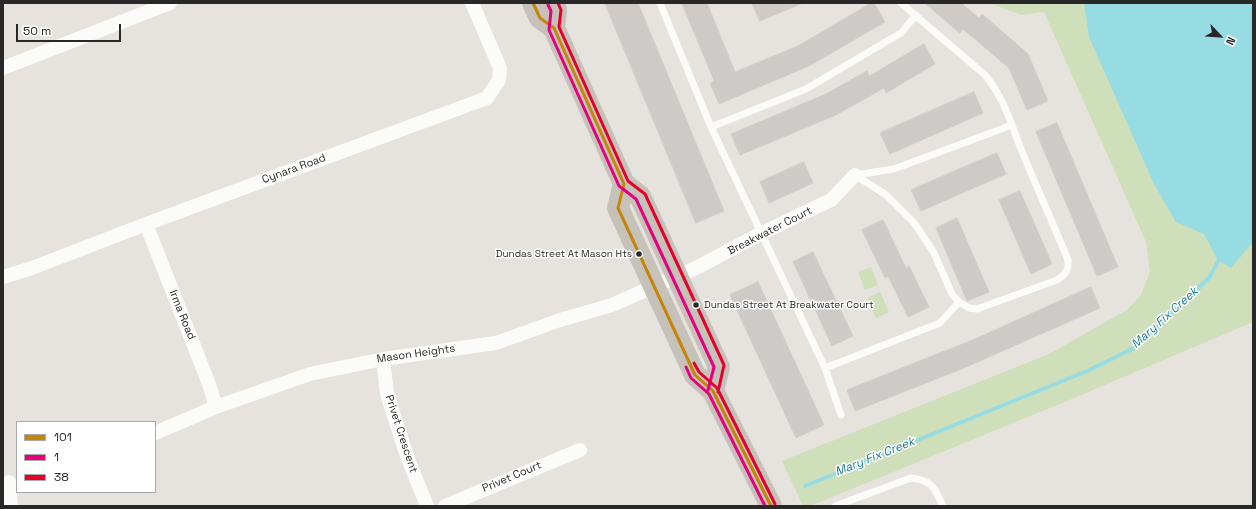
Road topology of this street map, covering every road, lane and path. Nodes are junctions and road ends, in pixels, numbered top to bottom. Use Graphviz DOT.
graph roads {
  1 [pos="170,3"];
  2 [pos="472,3"];
  3 [pos="533,3"];
  4 [pos="660,3"];
  5 [pos="901,3"];
  6 [pos="557,11"];
  7 [pos="916,16"];
  8 [pos="3,68"];
  9 [pos="1012,125"];
  10 [pos="712,128"];
  11 [pos="855,175"];
  12 [pos="624,184"];
  13 [pos="146,224"];
  14 [pos="760,234"];
  15 [pos="3,277"];
  16 [pos="678,277"];
  17 [pos="654,287"];
  18 [pos="959,302"];
  19 [pos="383,359"];
  20 [pos="825,368"];
  21 [pos="713,391"];
  22 [pos="216,407"];
  23 [pos="842,415"];
  24 [pos="156,433"];
  25 [pos="580,450"];
  26 [pos="10,481"];
  27 [pos="11,506"];
  28 [pos="427,506"];
  29 [pos="445,506"];
  30 [pos="771,506"];
  31 [pos="835,506"];
  32 [pos="943,506"];
  1 -- 8 [label="street"];
  2 -- 13 [label="street, Cynara Road"];
  3 -- 6 [label="main road"];
  4 -- 10 [label="lane"];
  5 -- 7 [label="lane"];
  6 -- 12 [label="main road"];
  7 -- 9 [label="lane"];
  7 -- 10 [label="lane"];
  9 -- 11 [label="lane"];
  9 -- 18 [label="lane"];
  10 -- 14 [label="lane"];
  11 -- 14 [label="street, Breakwater Court"];
  11 -- 18 [label="lane"];
  12 -- 16 [label="main road"];
  12 -- 17 [label="main road"];
  13 -- 15 [label="street, Cynara Road"];
  13 -- 22 [label="street, Irma Road"];
  14 -- 16 [label="street, Breakwater Court"];
  14 -- 20 [label="lane"];
  16 -- 17 [label="street, Mason Heights"];
  16 -- 21 [label="main road"];
  17 -- 19 [label="street, Mason Heights"];
  17 -- 21 [label="main road"];
  18 -- 20 [label="lane"];
  19 -- 22 [label="street, Mason Heights"];
  19 -- 28 [label="street, Privet Crescent"];
  20 -- 23 [label="lane"];
  21 -- 30 [label="main road"];
  22 -- 24 [label="street, Mason Heights"];
  25 -- 29 [label="street, Privet Court"];
  26 -- 27 [label="street"];
  31 -- 32 [label="lane"];
}
